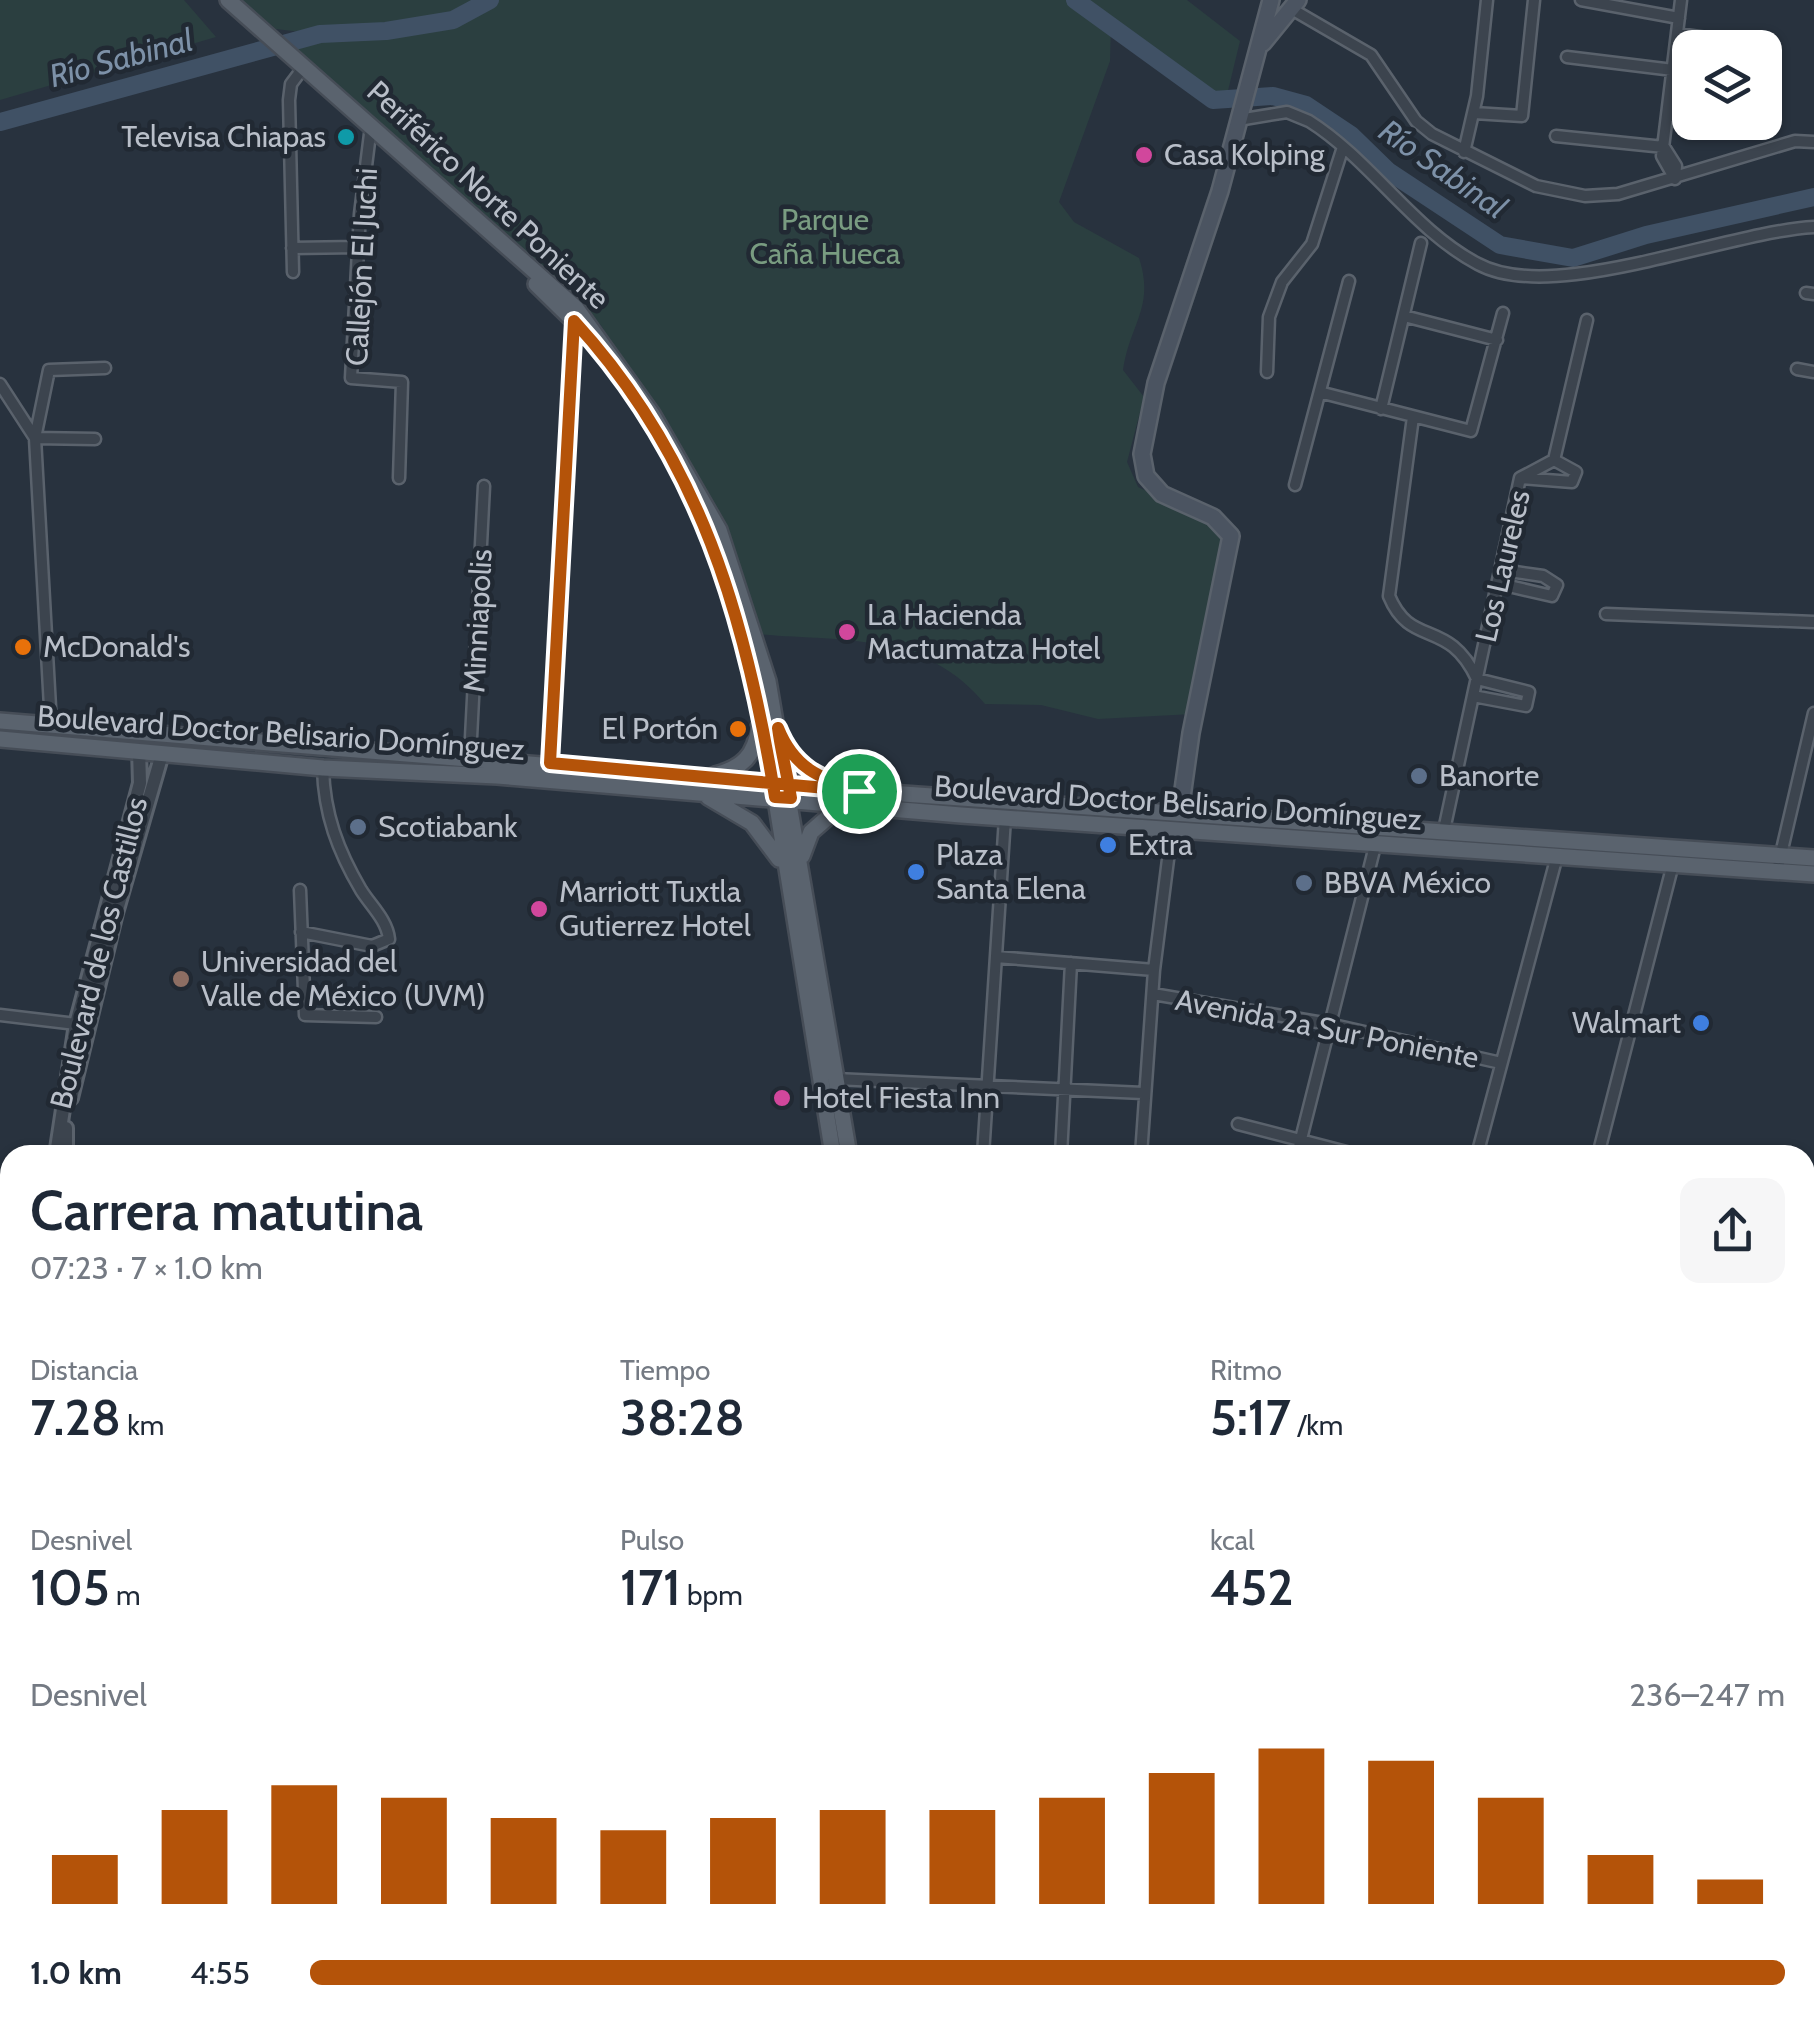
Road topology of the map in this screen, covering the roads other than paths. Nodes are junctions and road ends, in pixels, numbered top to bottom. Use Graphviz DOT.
graph roads {
  1 [pos="218,0"];
  2 [pos="228,0"];
  3 [pos="1271,0"];
  4 [pos="1488,0"];
  5 [pos="1534,0"];
  6 [pos="1580,0"];
  7 [pos="1681,0"];
  8 [pos="1294,4"];
  9 [pos="1678,18"];
  10 [pos="1678,30"];
  11 [pos="269,41"];
  12 [pos="1257,52"];
  13 [pos="286,55"];
  14 [pos="1567,57"];
  15 [pos="1672,70"];
  16 [pos="300,72"];
  17 [pos="1672,79"];
  18 [pos="1474,113"];
  19 [pos="1239,115"];
  20 [pos="1668,115"];
  21 [pos="1672,116"];
  22 [pos="370,134"];
  23 [pos="1556,136"];
  24 [pos="1814,142"];
  25 [pos="1343,147"];
  26 [pos="1664,147"];
  27 [pos="1464,152"];
  28 [pos="1674,179"];
  29 [pos="1814,227"];
  30 [pos="1422,243"];
  31 [pos="358,247"];
  32 [pos="292,248"];
  33 [pos="293,272"];
  34 [pos="1349,281"];
  35 [pos="1504,313"];
  36 [pos="575,314"];
  37 [pos="1404,316"];
  38 [pos="1587,320"];
  39 [pos="1497,340"];
  40 [pos="105,368"];
  41 [pos="1797,368"];
  42 [pos="1267,372"];
  43 [pos="1814,372"];
  44 [pos="0,384"];
  45 [pos="1322,393"];
  46 [pos="1381,409"];
  47 [pos="1413,417"];
  48 [pos="35,438"];
  49 [pos="95,439"];
  50 [pos="1554,460"];
  51 [pos="400,478"];
  52 [pos="1520,478"];
  53 [pos="1296,485"];
  54 [pos="484,486"];
  55 [pos="1502,570"];
  56 [pos="1500,584"];
  57 [pos="1606,614"];
  58 [pos="1814,622"];
  59 [pos="1477,679"];
  60 [pos="1473,696"];
  61 [pos="1814,713"];
  62 [pos="762,714"];
  63 [pos="0,720"];
  64 [pos="51,725"];
  65 [pos="778,728"];
  66 [pos="0,739"];
  67 [pos="139,750"];
  68 [pos="162,754"];
  69 [pos="470,756"];
  70 [pos="550,763"];
  71 [pos="323,768"];
  72 [pos="698,785"];
  73 [pos="782,791"];
  74 [pos="859,791"];
  75 [pos="844,804"];
  76 [pos="1180,811"];
  77 [pos="1005,818"];
  78 [pos="1172,828"];
  79 [pos="1444,830"];
  80 [pos="1375,846"];
  81 [pos="1557,856"];
  82 [pos="1814,858"];
  83 [pos="1777,863"];
  84 [pos="1673,864"];
  85 [pos="793,870"];
  86 [pos="1814,874"];
  87 [pos="300,890"];
  88 [pos="301,932"];
  89 [pos="100,953"];
  90 [pos="996,957"];
  91 [pos="1071,963"];
  92 [pos="1154,970"];
  93 [pos="1153,994"];
  94 [pos="0,1015"];
  95 [pos="376,1017"];
  96 [pos="76,1024"];
  97 [pos="1329,1024"];
  98 [pos="814,1044"];
  99 [pos="830,1054"];
  100 [pos="1501,1064"];
  101 [pos="835,1079"];
  102 [pos="986,1083"];
  103 [pos="1064,1087"];
  104 [pos="1142,1092"];
  105 [pos="832,1105"];
  106 [pos="1238,1124"];
  107 [pos="1300,1141"];
  108 [pos="58,1145"];
  109 [pos="66,1145"];
  110 [pos="833,1145"];
  111 [pos="846,1145"];
  112 [pos="983,1145"];
  113 [pos="1062,1145"];
  114 [pos="1141,1145"];
  115 [pos="1299,1145"];
  116 [pos="1317,1145"];
  117 [pos="1481,1145"];
  118 [pos="1601,1145"];
  1 -- 11 [label="main road, Periférico Norte Poniente"];
  2 -- 11 [label="main road, Periférico Norte Poniente"];
  3 -- 12 [label="main road"];
  4 -- 18 [label="street"];
  5 -- 18 [label="street"];
  6 -- 9 [label="street"];
  7 -- 9 [label="street"];
  8 -- 12 [label="main road"];
  8 -- 27 [label="street"];
  9 -- 10 [label="street"];
  11 -- 13 [label="main road, Periférico Norte Poniente"];
  12 -- 19 [label="main road"];
  13 -- 16 [label="main road, Periférico Norte Poniente"];
  13 -- 36 [label="main road, Periférico Norte Poniente"];
  14 -- 15 [label="street"];
  16 -- 22 [label="main road, Periférico Norte Poniente"];
  16 -- 32 [label="street"];
  17 -- 20 [label="street"];
  18 -- 27 [label="street"];
  19 -- 25 [label="street"];
  19 -- 76 [label="main road"];
  20 -- 21 [label="street"];
  20 -- 26 [label="street"];
  22 -- 31 [label="street, Callejón El Juchi"];
  22 -- 36 [label="main road, Periférico Norte Poniente"];
  23 -- 26 [label="street"];
  24 -- 28 [label="street"];
  25 -- 29 [label="street"];
  25 -- 42 [label="street"];
  26 -- 28 [label="street"];
  27 -- 28 [label="street"];
  30 -- 37 [label="street"];
  31 -- 32 [label="street"];
  31 -- 51 [label="street, Callejón El Juchi"];
  32 -- 33 [label="street"];
  34 -- 45 [label="street"];
  35 -- 39 [label="street"];
  36 -- 62 [label="main road, Periférico Norte Poniente"];
  36 -- 65 [label="main road, Periférico Norte Poniente"];
  36 -- 70 [label="street"];
  37 -- 39 [label="street"];
  37 -- 46 [label="street"];
  38 -- 50 [label="street, Los Laureles"];
  39 -- 47 [label="street"];
  40 -- 48 [label="street"];
  41 -- 43 [label="street"];
  44 -- 48 [label="street"];
  45 -- 46 [label="street"];
  45 -- 53 [label="street"];
  46 -- 47 [label="street"];
  47 -- 59 [label="street"];
  48 -- 49 [label="street"];
  48 -- 64 [label="street"];
  50 -- 52 [label="street, Los Laureles"];
  50 -- 52 [label="street"];
  52 -- 55 [label="street, Los Laureles"];
  54 -- 69 [label="street, Minniapolis"];
  55 -- 56 [label="street, Los Laureles"];
  55 -- 56 [label="street"];
  56 -- 59 [label="street, Los Laureles"];
  57 -- 58 [label="street"];
  59 -- 60 [label="street, Los Laureles"];
  59 -- 60 [label="street"];
  60 -- 79 [label="street, Los Laureles"];
  61 -- 83 [label="street"];
  62 -- 72 [label="main road"];
  62 -- 73 [label="main road, Periférico Norte Poniente"];
  63 -- 64 [label="main road, Boulevard Doctor Belisario Domínguez"];
  64 -- 69 [label="main road, Boulevard Doctor Belisario Domínguez"];
  65 -- 73 [label="main road, Periférico Norte Poniente"];
  65 -- 74 [label="main road"];
  66 -- 67 [label="main road, Boulevard Doctor Belisario Domínguez"];
  67 -- 68 [label="main road, Boulevard Doctor Belisario Domínguez"];
  67 -- 89 [label="street, Boulevard de los Castillos"];
  68 -- 71 [label="main road, Boulevard Doctor Belisario Domínguez"];
  68 -- 89 [label="street, Boulevard de los Castillos"];
  69 -- 70 [label="main road, Boulevard Doctor Belisario Domínguez"];
  70 -- 72 [label="main road, Boulevard Doctor Belisario Domínguez"];
  71 -- 72 [label="main road, Boulevard Doctor Belisario Domínguez"];
  71 -- 88 [label="street"];
  72 -- 73 [label="main road, Boulevard Doctor Belisario Domínguez"];
  72 -- 85 [label="main road"];
  73 -- 74 [label="main road, Boulevard Doctor Belisario Domínguez"];
  73 -- 75 [label="main road, Boulevard Doctor Belisario Domínguez"];
  73 -- 85 [label="main road"];
  74 -- 76 [label="main road, Boulevard Doctor Belisario Domínguez"];
  75 -- 77 [label="main road, Boulevard Doctor Belisario Domínguez"];
  75 -- 85 [label="main road"];
  76 -- 79 [label="main road, Boulevard Doctor Belisario Domínguez"];
  77 -- 78 [label="main road, Boulevard Doctor Belisario Domínguez"];
  77 -- 90 [label="street"];
  78 -- 80 [label="main road, Boulevard Doctor Belisario Domínguez"];
  78 -- 92 [label="street"];
  79 -- 83 [label="main road, Boulevard Doctor Belisario Domínguez"];
  80 -- 81 [label="main road, Boulevard Doctor Belisario Domínguez"];
  80 -- 97 [label="street"];
  81 -- 84 [label="main road, Boulevard Doctor Belisario Domínguez"];
  81 -- 100 [label="street"];
  82 -- 83 [label="main road, Boulevard Doctor Belisario Domínguez"];
  83 -- 84 [label="main road, Boulevard Doctor Belisario Domínguez"];
  83 -- 86 [label="main road, Boulevard Doctor Belisario Domínguez"];
  84 -- 118 [label="street"];
  85 -- 98 [label="main road"];
  85 -- 99 [label="main road"];
  87 -- 88 [label="street"];
  88 -- 95 [label="street"];
  89 -- 96 [label="street, Boulevard de los Castillos"];
  89 -- 109 [label="street, Boulevard de los Castillos"];
  90 -- 91 [label="street"];
  90 -- 102 [label="street"];
  91 -- 92 [label="street"];
  91 -- 103 [label="street"];
  92 -- 93 [label="street"];
  93 -- 97 [label="street, Avenida 2a Sur Poniente"];
  93 -- 104 [label="street"];
  94 -- 96 [label="street"];
  96 -- 108 [label="street, Boulevard de los Castillos"];
  97 -- 100 [label="street, Avenida 2a Sur Poniente"];
  97 -- 107 [label="street"];
  98 -- 99 [label="main road"];
  98 -- 105 [label="main road"];
  99 -- 101 [label="main road"];
  100 -- 117 [label="street"];
  101 -- 102 [label="street"];
  101 -- 105 [label="main road"];
  102 -- 103 [label="street"];
  102 -- 112 [label="street"];
  103 -- 104 [label="street"];
  103 -- 113 [label="street"];
  104 -- 114 [label="street"];
  105 -- 110 [label="main road"];
  105 -- 111 [label="main road"];
  106 -- 107 [label="street"];
  107 -- 115 [label="street"];
  107 -- 116 [label="street"];
}
